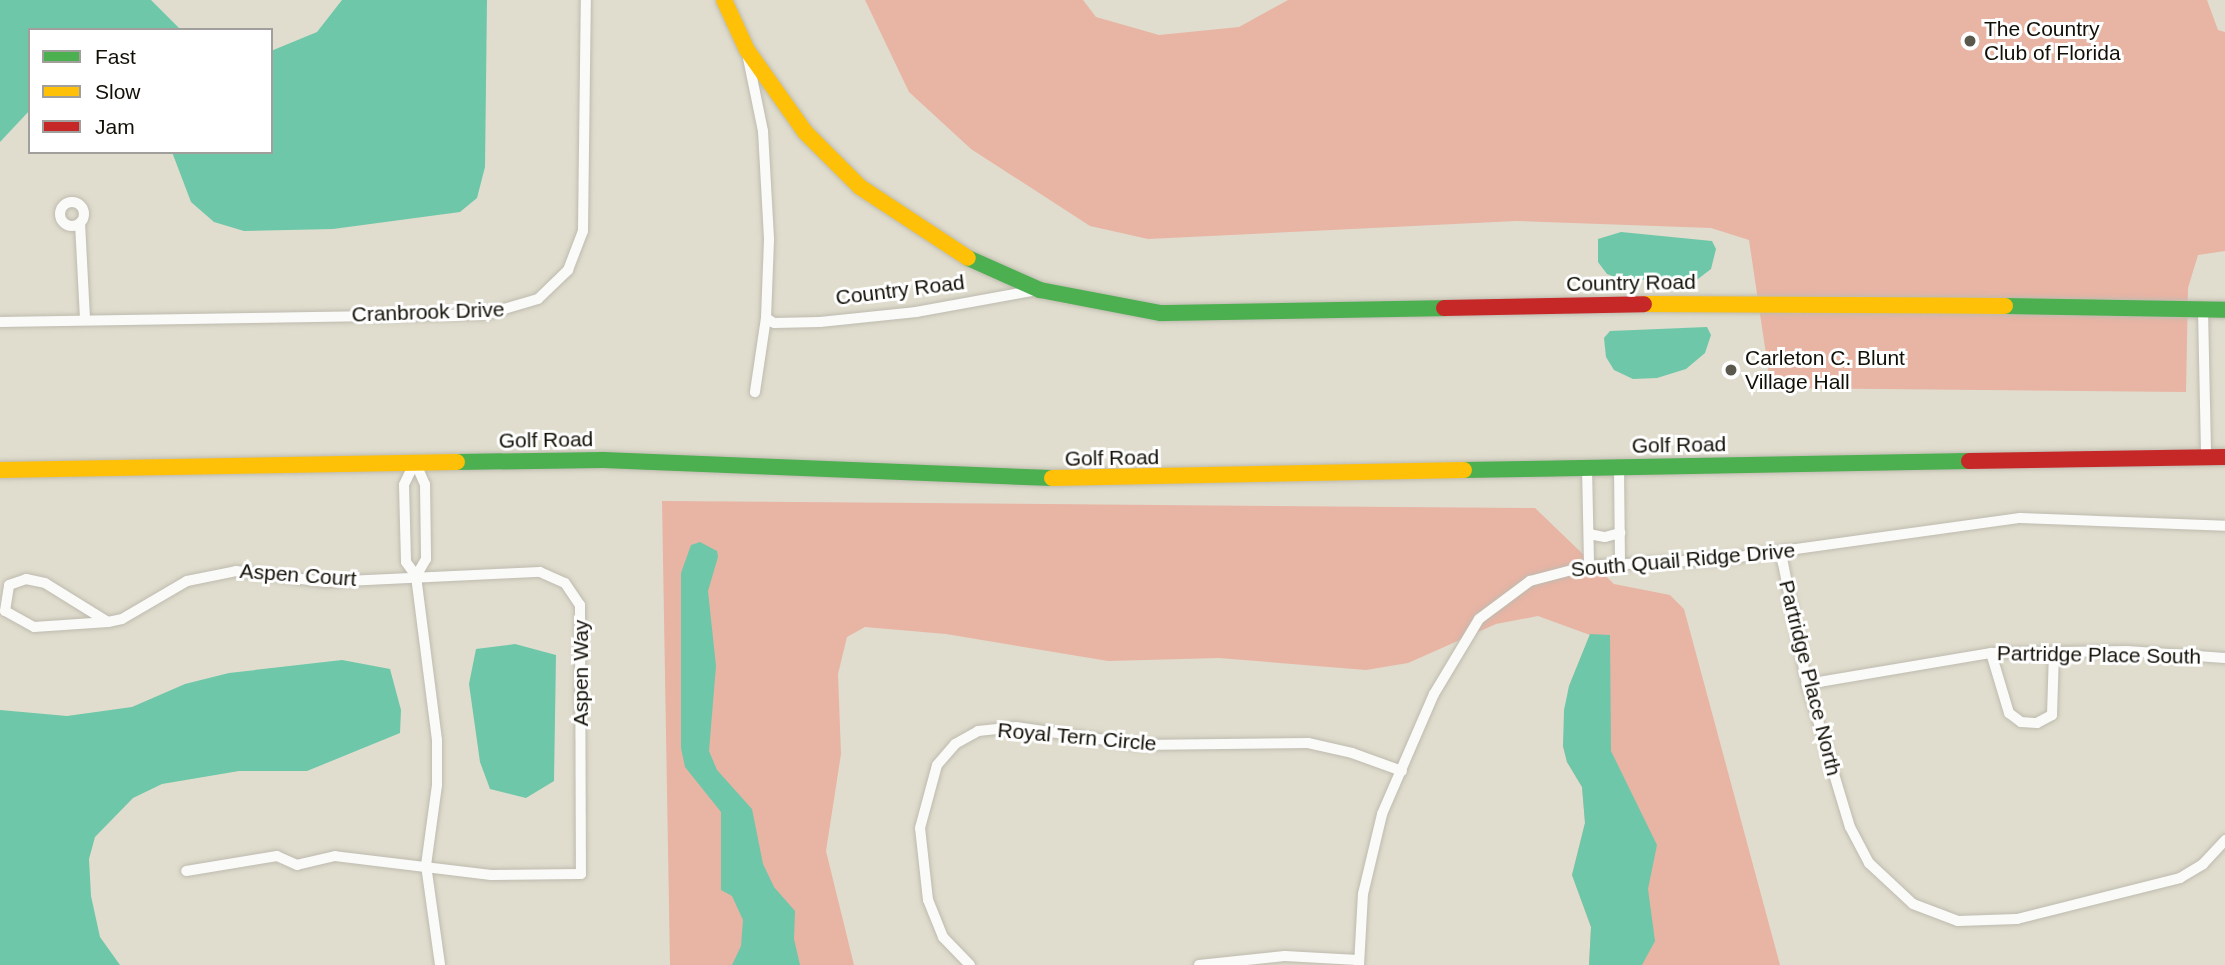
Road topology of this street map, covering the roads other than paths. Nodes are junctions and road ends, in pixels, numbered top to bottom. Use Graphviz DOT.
graph roads {
  1 [pos="586,0"];
  2 [pos="724,0"];
  3 [pos="747,50"];
  4 [pos="80,223"];
  5 [pos="1040,290"];
  6 [pos="2203,309"];
  7 [pos="2225,310"];
  8 [pos="766,318"];
  9 [pos="85,320"];
  10 [pos="0,322"];
  11 [pos="755,392"];
  12 [pos="2206,457"];
  13 [pos="2225,457"];
  14 [pos="415,463"];
  15 [pos="1587,467"];
  16 [pos="1619,467"];
  17 [pos="0,470"];
  18 [pos="2225,526"];
  19 [pos="1620,533"];
  20 [pos="1588,534"];
  21 [pos="1781,553"];
  22 [pos="1620,565"];
  23 [pos="1589,566"];
  24 [pos="416,576"];
  25 [pos="107,622"];
  26 [pos="2054,651"];
  27 [pos="1991,653"];
  28 [pos="2225,657"];
  29 [pos="1807,684"];
  30 [pos="1402,771"];
  31 [pos="2225,841"];
  32 [pos="426,865"];
  33 [pos="186,871"];
  34 [pos="1359,962"];
  35 [pos="440,965"];
  36 [pos="970,965"];
  37 [pos="1199,965"];
  1 -- 9 [label="street, Cranbrook Drive"];
  2 -- 3 [label="street, Country Road"];
  3 -- 5 [label="street, Country Road"];
  3 -- 8 [label="street"];
  4 -- 9 [label="street"];
  5 -- 6 [label="street, Country Road"];
  5 -- 8 [label="street, Country Road"];
  6 -- 7 [label="street, Country Road"];
  6 -- 12 [label="street"];
  8 -- 11 [label="street"];
  9 -- 10 [label="street, Cranbrook Drive"];
  12 -- 13 [label="street, Golf Road"];
  12 -- 16 [label="street, Golf Road"];
  14 -- 15 [label="street, Golf Road"];
  14 -- 17 [label="street, Golf Road"];
  14 -- 24 [label="street"];
  14 -- 24 [label="street"];
  15 -- 16 [label="street, Golf Road"];
  15 -- 20 [label="street"];
  16 -- 19 [label="street"];
  18 -- 21 [label="street, South Quail Ridge Drive"];
  19 -- 20 [label="street"];
  19 -- 22 [label="street"];
  20 -- 23 [label="street"];
  21 -- 22 [label="street, South Quail Ridge Drive"];
  21 -- 29 [label="street, Partridge Place North"];
  22 -- 23 [label="street, South Quail Ridge Drive"];
  23 -- 30 [label="street, South Quail Ridge Drive"];
  24 -- 25 [label="street, Aspen Court"];
  24 -- 32 [label="street"];
  24 -- 32 [label="street, Aspen Way"];
  25 -- 25 [label="street, Aspen Court"];
  26 -- 27 [label="street, Partridge Place South"];
  26 -- 27 [label="street"];
  26 -- 28 [label="street, Partridge Place South"];
  27 -- 29 [label="street, Partridge Place South"];
  29 -- 31 [label="street, Partridge Place North"];
  30 -- 34 [label="street, South Quail Ridge Drive"];
  30 -- 36 [label="street, Royal Tern Circle"];
  32 -- 33 [label="street"];
  32 -- 35 [label="street"];
  34 -- 37 [label="street"];
}
